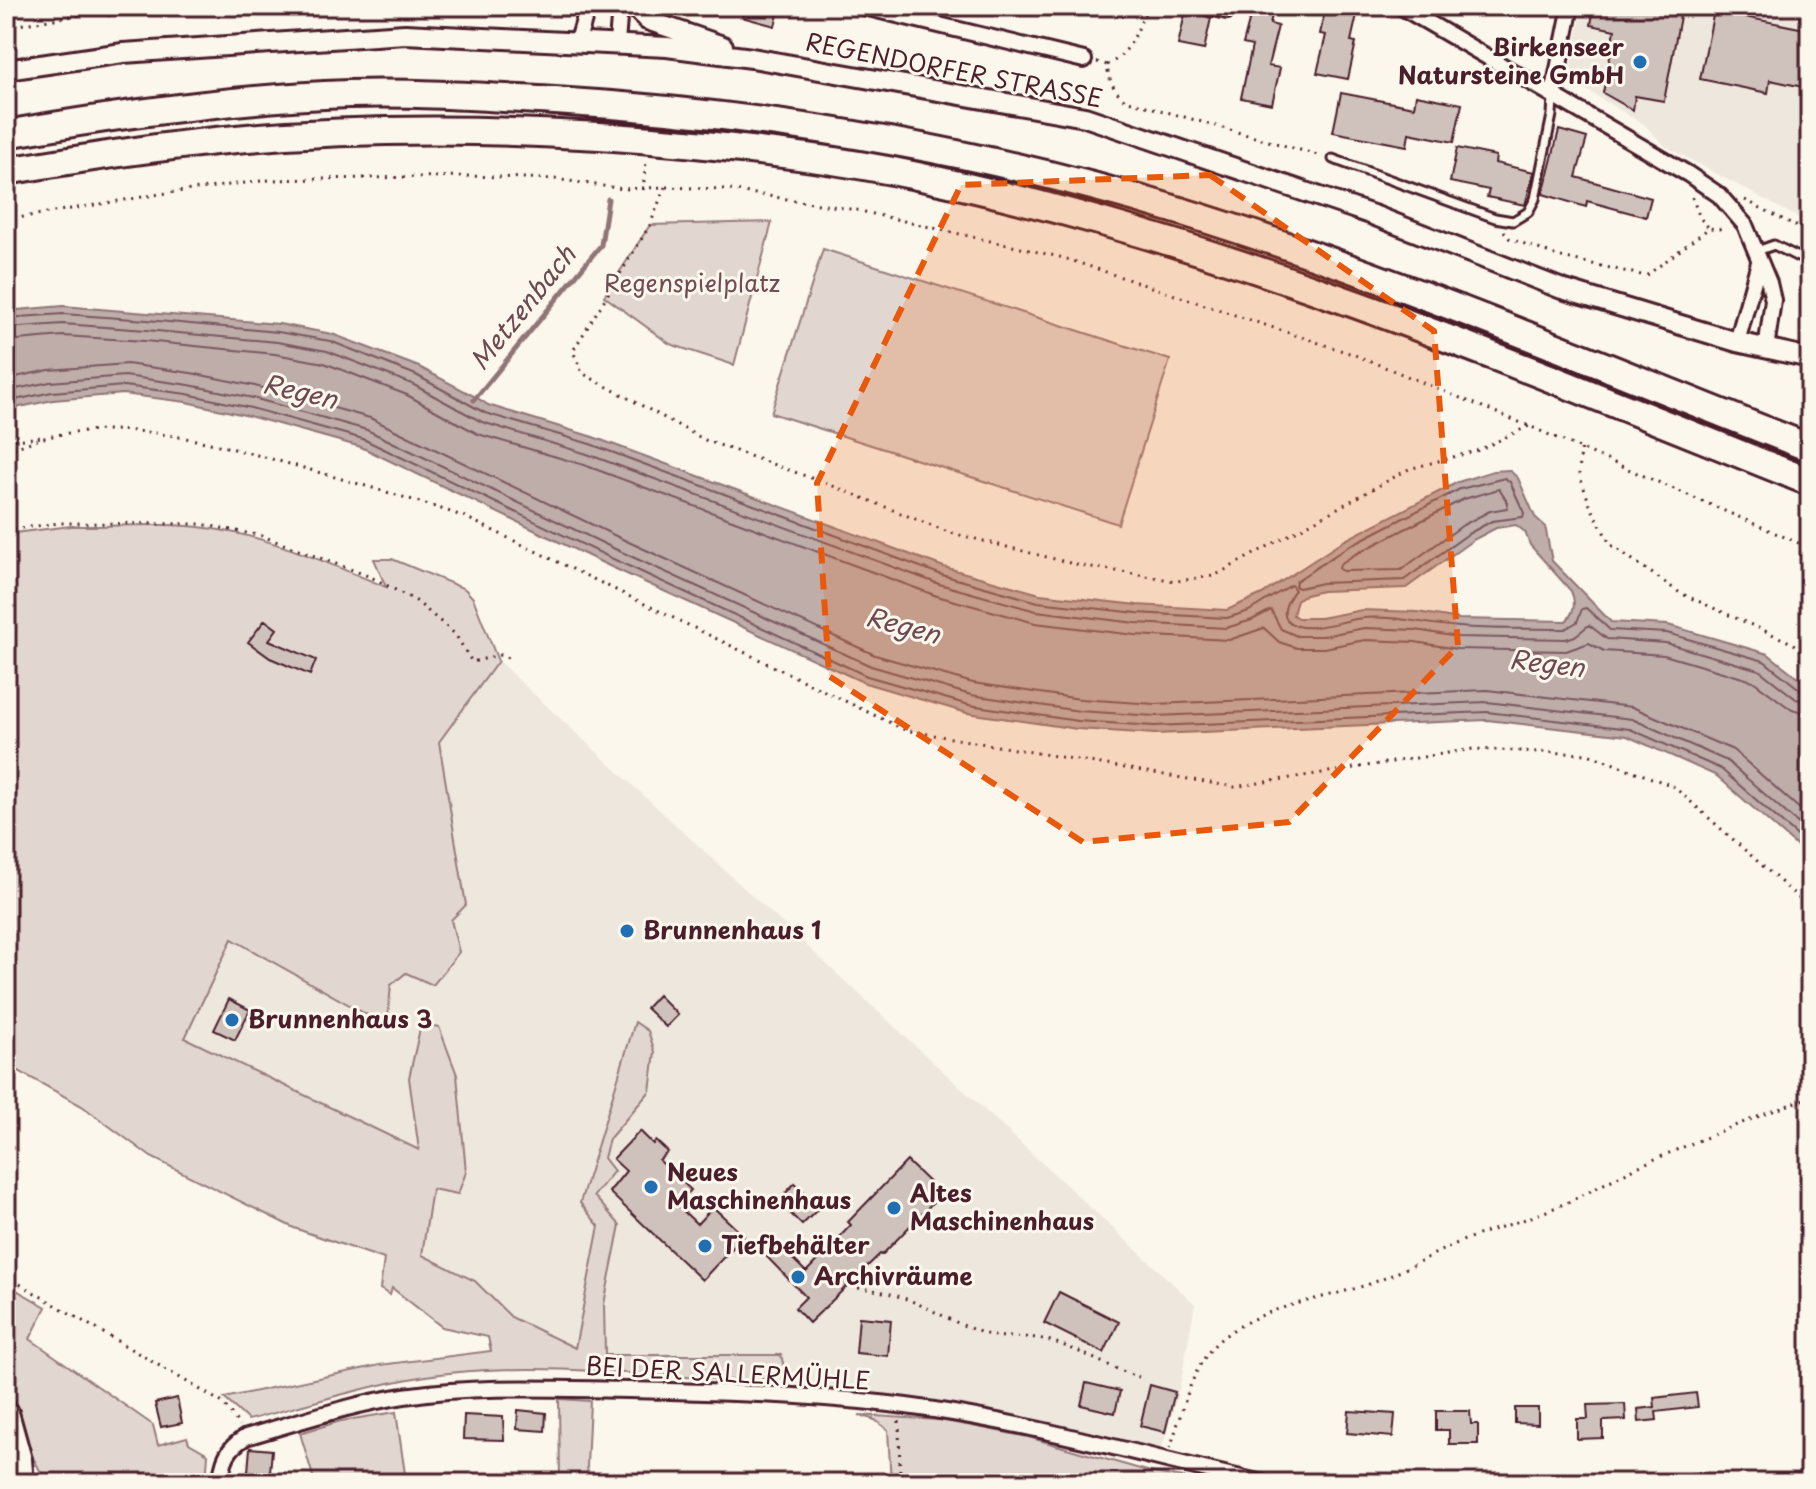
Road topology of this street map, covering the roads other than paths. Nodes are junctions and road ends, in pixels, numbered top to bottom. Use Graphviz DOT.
graph roads {
  1 [pos="588,6"];
  2 [pos="620,6"];
  3 [pos="634,6"];
  4 [pos="860,6"];
  5 [pos="1205,6"];
  6 [pos="1400,6"];
  7 [pos="1571,6"];
  8 [pos="1227,11"];
  9 [pos="578,41"];
  10 [pos="617,43"];
  11 [pos="752,58"];
  12 [pos="1084,60"];
  13 [pos="6,70"];
  14 [pos="1553,94"];
  15 [pos="6,134"];
  16 [pos="1333,159"];
  17 [pos="6,171"];
  18 [pos="1758,257"];
  19 [pos="1810,263"];
  20 [pos="1737,342"];
  21 [pos="1766,349"];
  22 [pos="1810,358"];
  23 [pos="1810,448"];
  24 [pos="1810,482"];
  25 [pos="6,1413"];
  26 [pos="20,1472"];
  27 [pos="36,1483"];
  28 [pos="221,1483"];
  29 [pos="1263,1483"];
  30 [pos="1694,1483"];
  31 [pos="1702,1483"];
  1 -- 9 [label="street"];
  2 -- 10 [label="street"];
  3 -- 11 [label="street"];
  4 -- 12 [label="street"];
  5 -- 8 [label="street"];
  6 -- 14 [label="street"];
  7 -- 14 [label="street"];
  9 -- 10 [label="street, REGENDORFER STRASSE"];
  9 -- 13 [label="street, REGENDORFER STRASSE"];
  10 -- 11 [label="street, REGENDORFER STRASSE"];
  11 -- 20 [label="street, REGENDORFER STRASSE"];
  14 -- 16 [label="lane"];
  14 -- 18 [label="street"];
  15 -- 23 [label="highway"];
  17 -- 24 [label="highway"];
  18 -- 19 [label="lane"];
  18 -- 20 [label="street"];
  18 -- 21 [label="street"];
  20 -- 21 [label="street, REGENDORFER STRASSE"];
  21 -- 22 [label="street, REGENDORFER STRASSE"];
  25 -- 26 [label="highway"];
  26 -- 27 [label="highway"];
  28 -- 29 [label="street, BEI DER SALLERMÜHLE"];
  30 -- 31 [label="street"];
}
